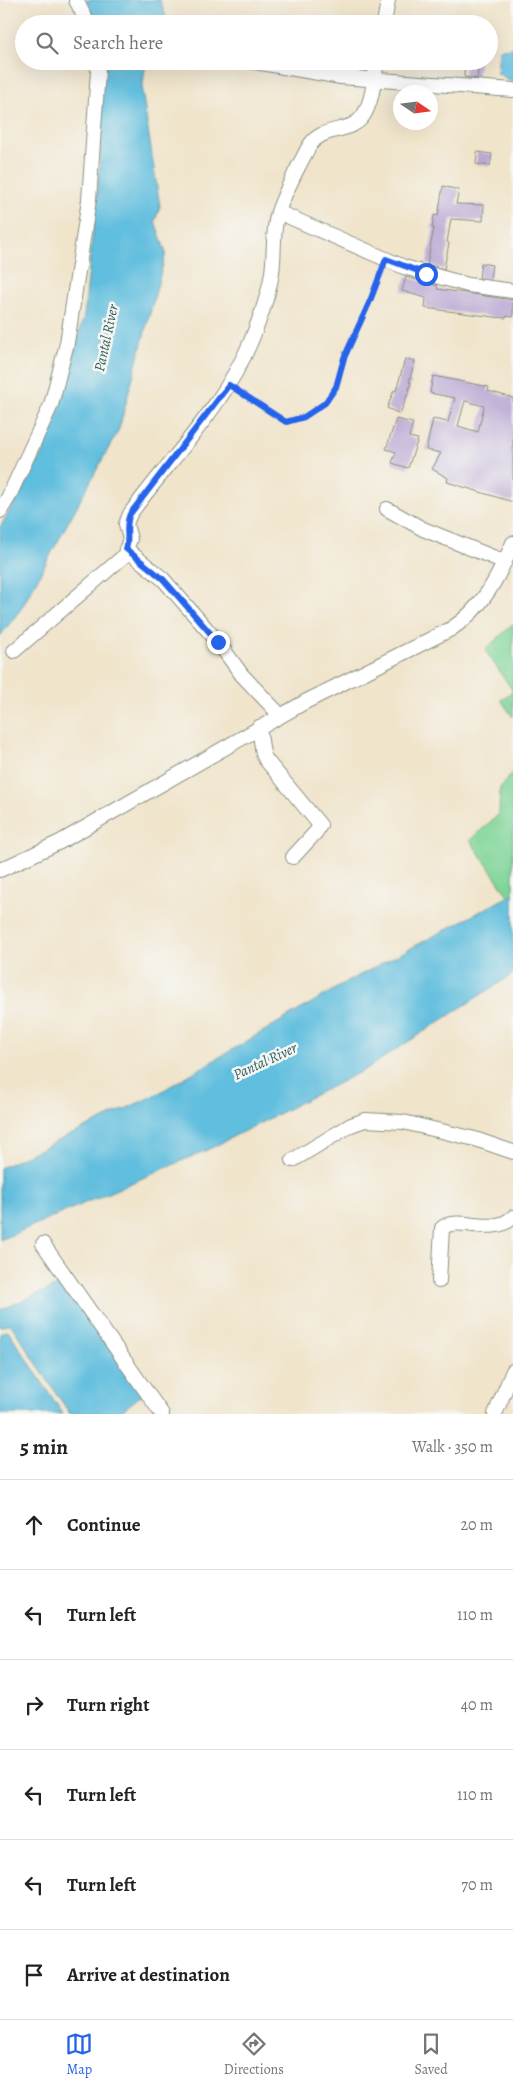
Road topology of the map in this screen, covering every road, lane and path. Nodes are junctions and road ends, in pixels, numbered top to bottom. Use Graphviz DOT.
graph roads {
  1 [pos="76,0"];
  2 [pos="388,0"];
  3 [pos="84,15"];
  4 [pos="386,15"];
  5 [pos="98,70"];
  6 [pos="301,70"];
  7 [pos="376,70"];
  8 [pos="374,80"];
  9 [pos="513,90"];
  10 [pos="278,212"];
  11 [pos="386,259"];
  12 [pos="513,291"];
  13 [pos="229,385"];
  14 [pos="386,509"];
  15 [pos="0,510"];
  16 [pos="513,543"];
  17 [pos="126,549"];
  18 [pos="505,562"];
  19 [pos="14,651"];
  20 [pos="280,715"];
  21 [pos="260,727"];
  22 [pos="293,858"];
  23 [pos="0,870"];
  24 [pos="513,1152"];
  25 [pos="293,1160"];
  26 [pos="513,1217"];
  27 [pos="43,1244"];
  28 [pos="439,1281"];
  29 [pos="513,1371"];
  30 [pos="162,1414"];
  31 [pos="494,1414"];
  1 -- 3 [label="street"];
  2 -- 4 [label="street"];
  5 -- 15 [label="street"];
  6 -- 8 [label="street"];
  7 -- 8 [label="street"];
  8 -- 9 [label="street"];
  8 -- 10 [label="street"];
  10 -- 11 [label="street"];
  10 -- 13 [label="street"];
  11 -- 12 [label="street"];
  11 -- 13 [label="path"];
  13 -- 17 [label="street"];
  14 -- 18 [label="street"];
  16 -- 18 [label="street"];
  17 -- 19 [label="street"];
  17 -- 20 [label="street"];
  18 -- 20 [label="street"];
  20 -- 21 [label="street"];
  21 -- 22 [label="street"];
  21 -- 23 [label="street"];
  24 -- 25 [label="street"];
  26 -- 28 [label="street"];
  27 -- 30 [label="street"];
  29 -- 31 [label="street"];
}
